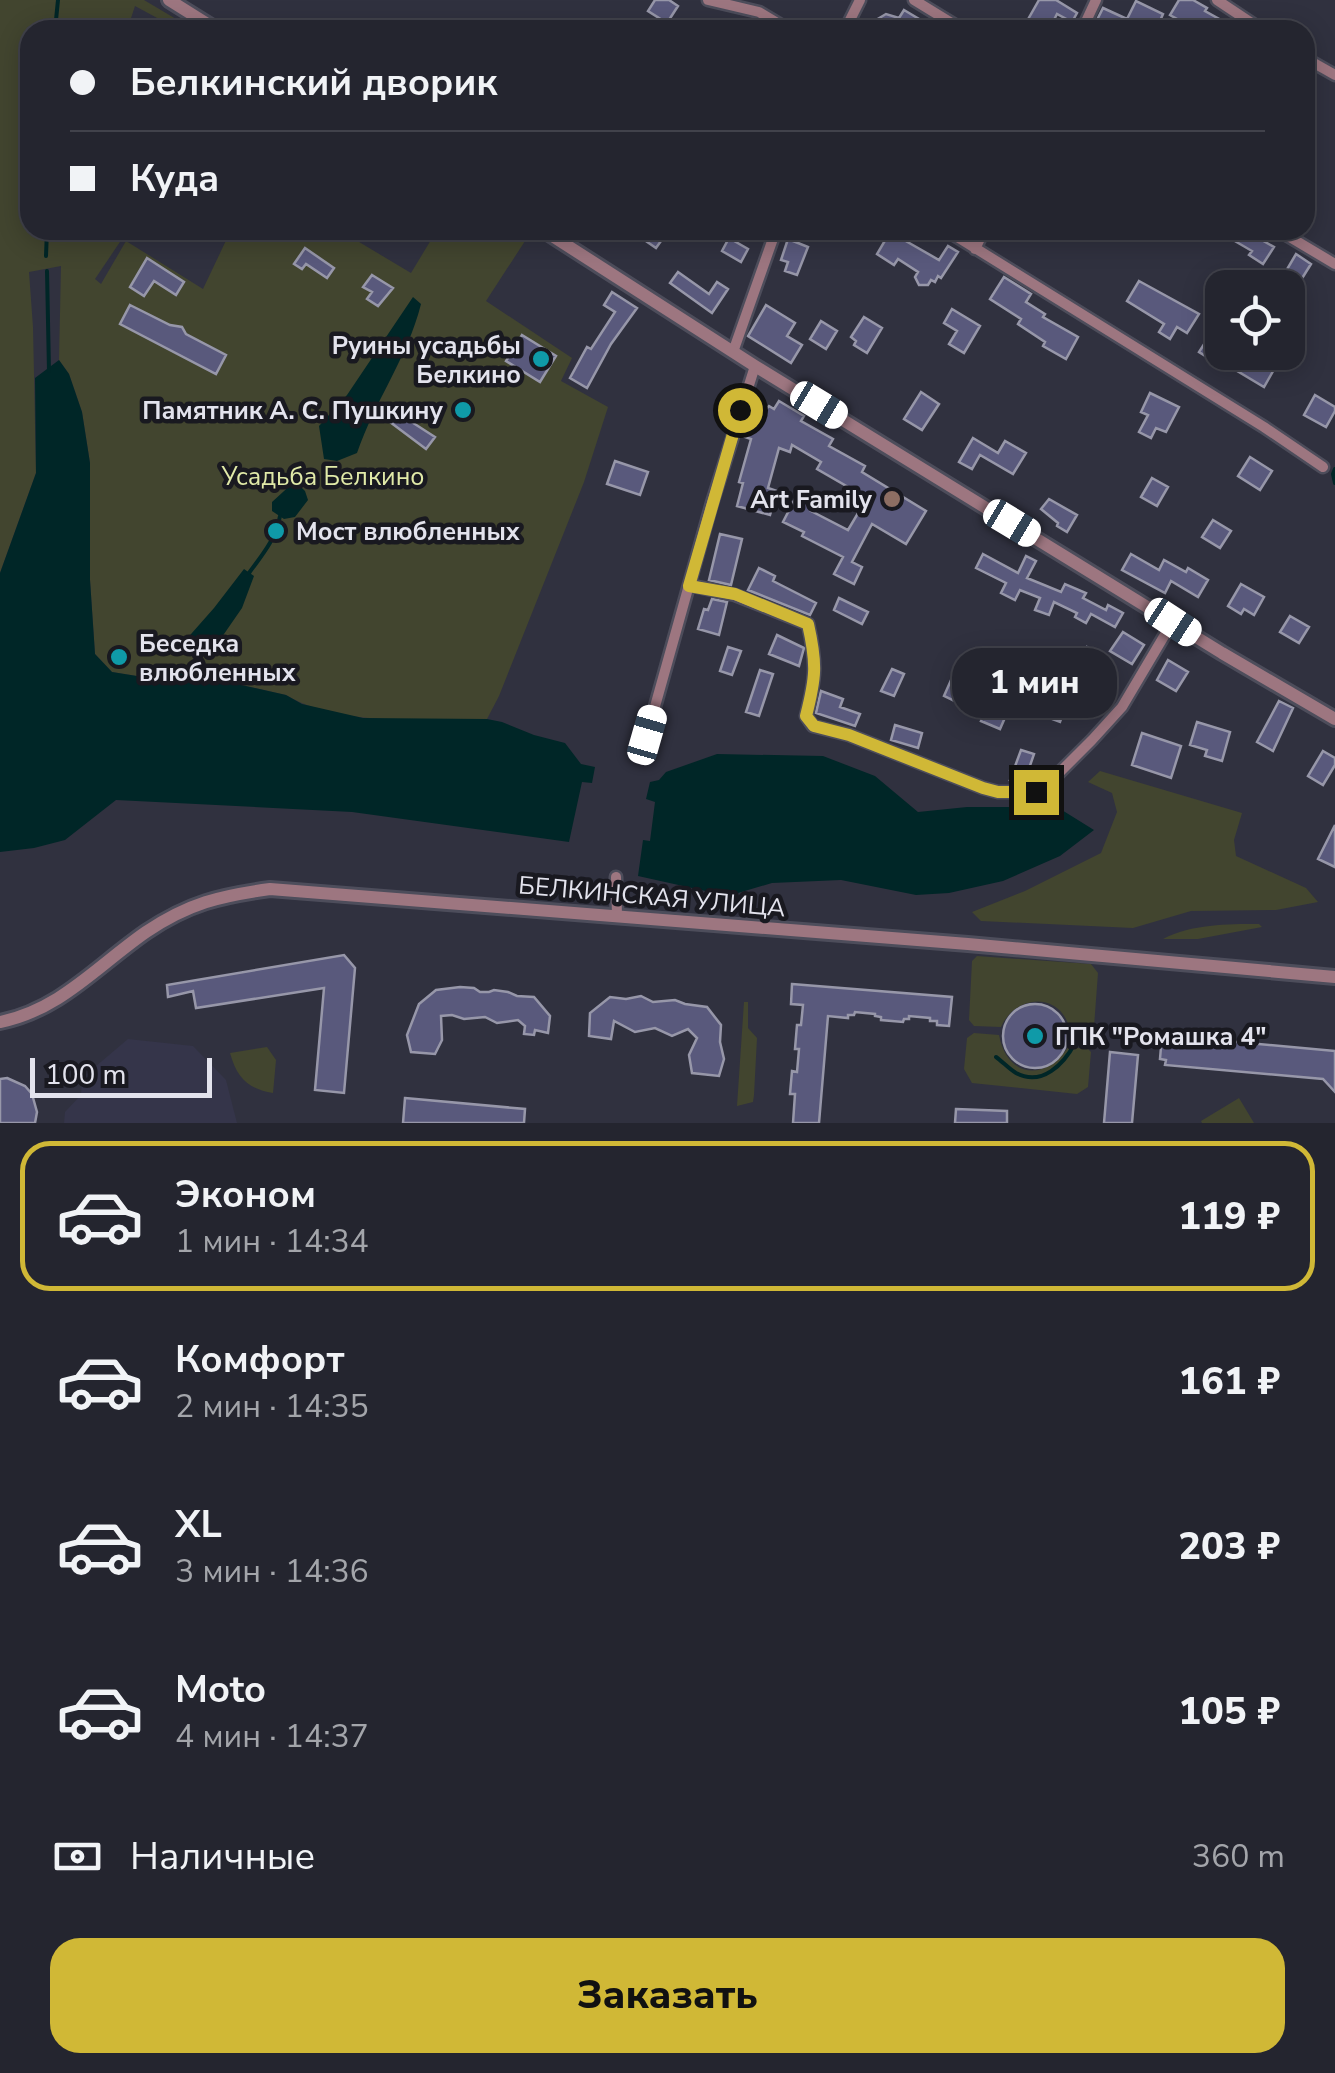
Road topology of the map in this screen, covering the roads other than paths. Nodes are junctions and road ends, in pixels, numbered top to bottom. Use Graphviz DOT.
graph roads {
  1 [pos="169,0"];
  2 [pos="708,0"];
  3 [pos="914,0"];
  4 [pos="1216,0"];
  5 [pos="200,20"];
  6 [pos="772,20"];
  7 [pos="947,20"];
  8 [pos="1247,20"];
  9 [pos="559,240"];
  10 [pos="772,240"];
  11 [pos="961,240"];
  12 [pos="979,240"];
  13 [pos="1295,240"];
  14 [pos="975,249"];
  15 [pos="1335,264"];
  16 [pos="733,352"];
  17 [pos="755,366"];
  18 [pos="1323,467"];
  19 [pos="689,586"];
  20 [pos="1173,622"];
  21 [pos="1332,712"];
  22 [pos="647,735"];
  23 [pos="616,878"];
  24 [pos="617,916"];
  25 [pos="1335,977"];
  26 [pos="0,1022"];
  1 -- 5 [label="street"];
  2 -- 6 [label="street"];
  3 -- 7 [label="street"];
  4 -- 8 [label="street"];
  9 -- 16 [label="street"];
  10 -- 16 [label="street"];
  11 -- 14 [label="street"];
  12 -- 14 [label="street"];
  13 -- 15 [label="street"];
  14 -- 18 [label="street"];
  16 -- 17 [label="street"];
  17 -- 19 [label="street"];
  17 -- 20 [label="street"];
  19 -- 20 [label="street"];
  19 -- 22 [label="street"];
  20 -- 21 [label="street"];
  23 -- 24 [label="street"];
  24 -- 25 [label="street, БЕЛКИНСКАЯ УЛИЦА"];
  24 -- 26 [label="street, БЕЛКИНСКАЯ УЛИЦА"];
}
